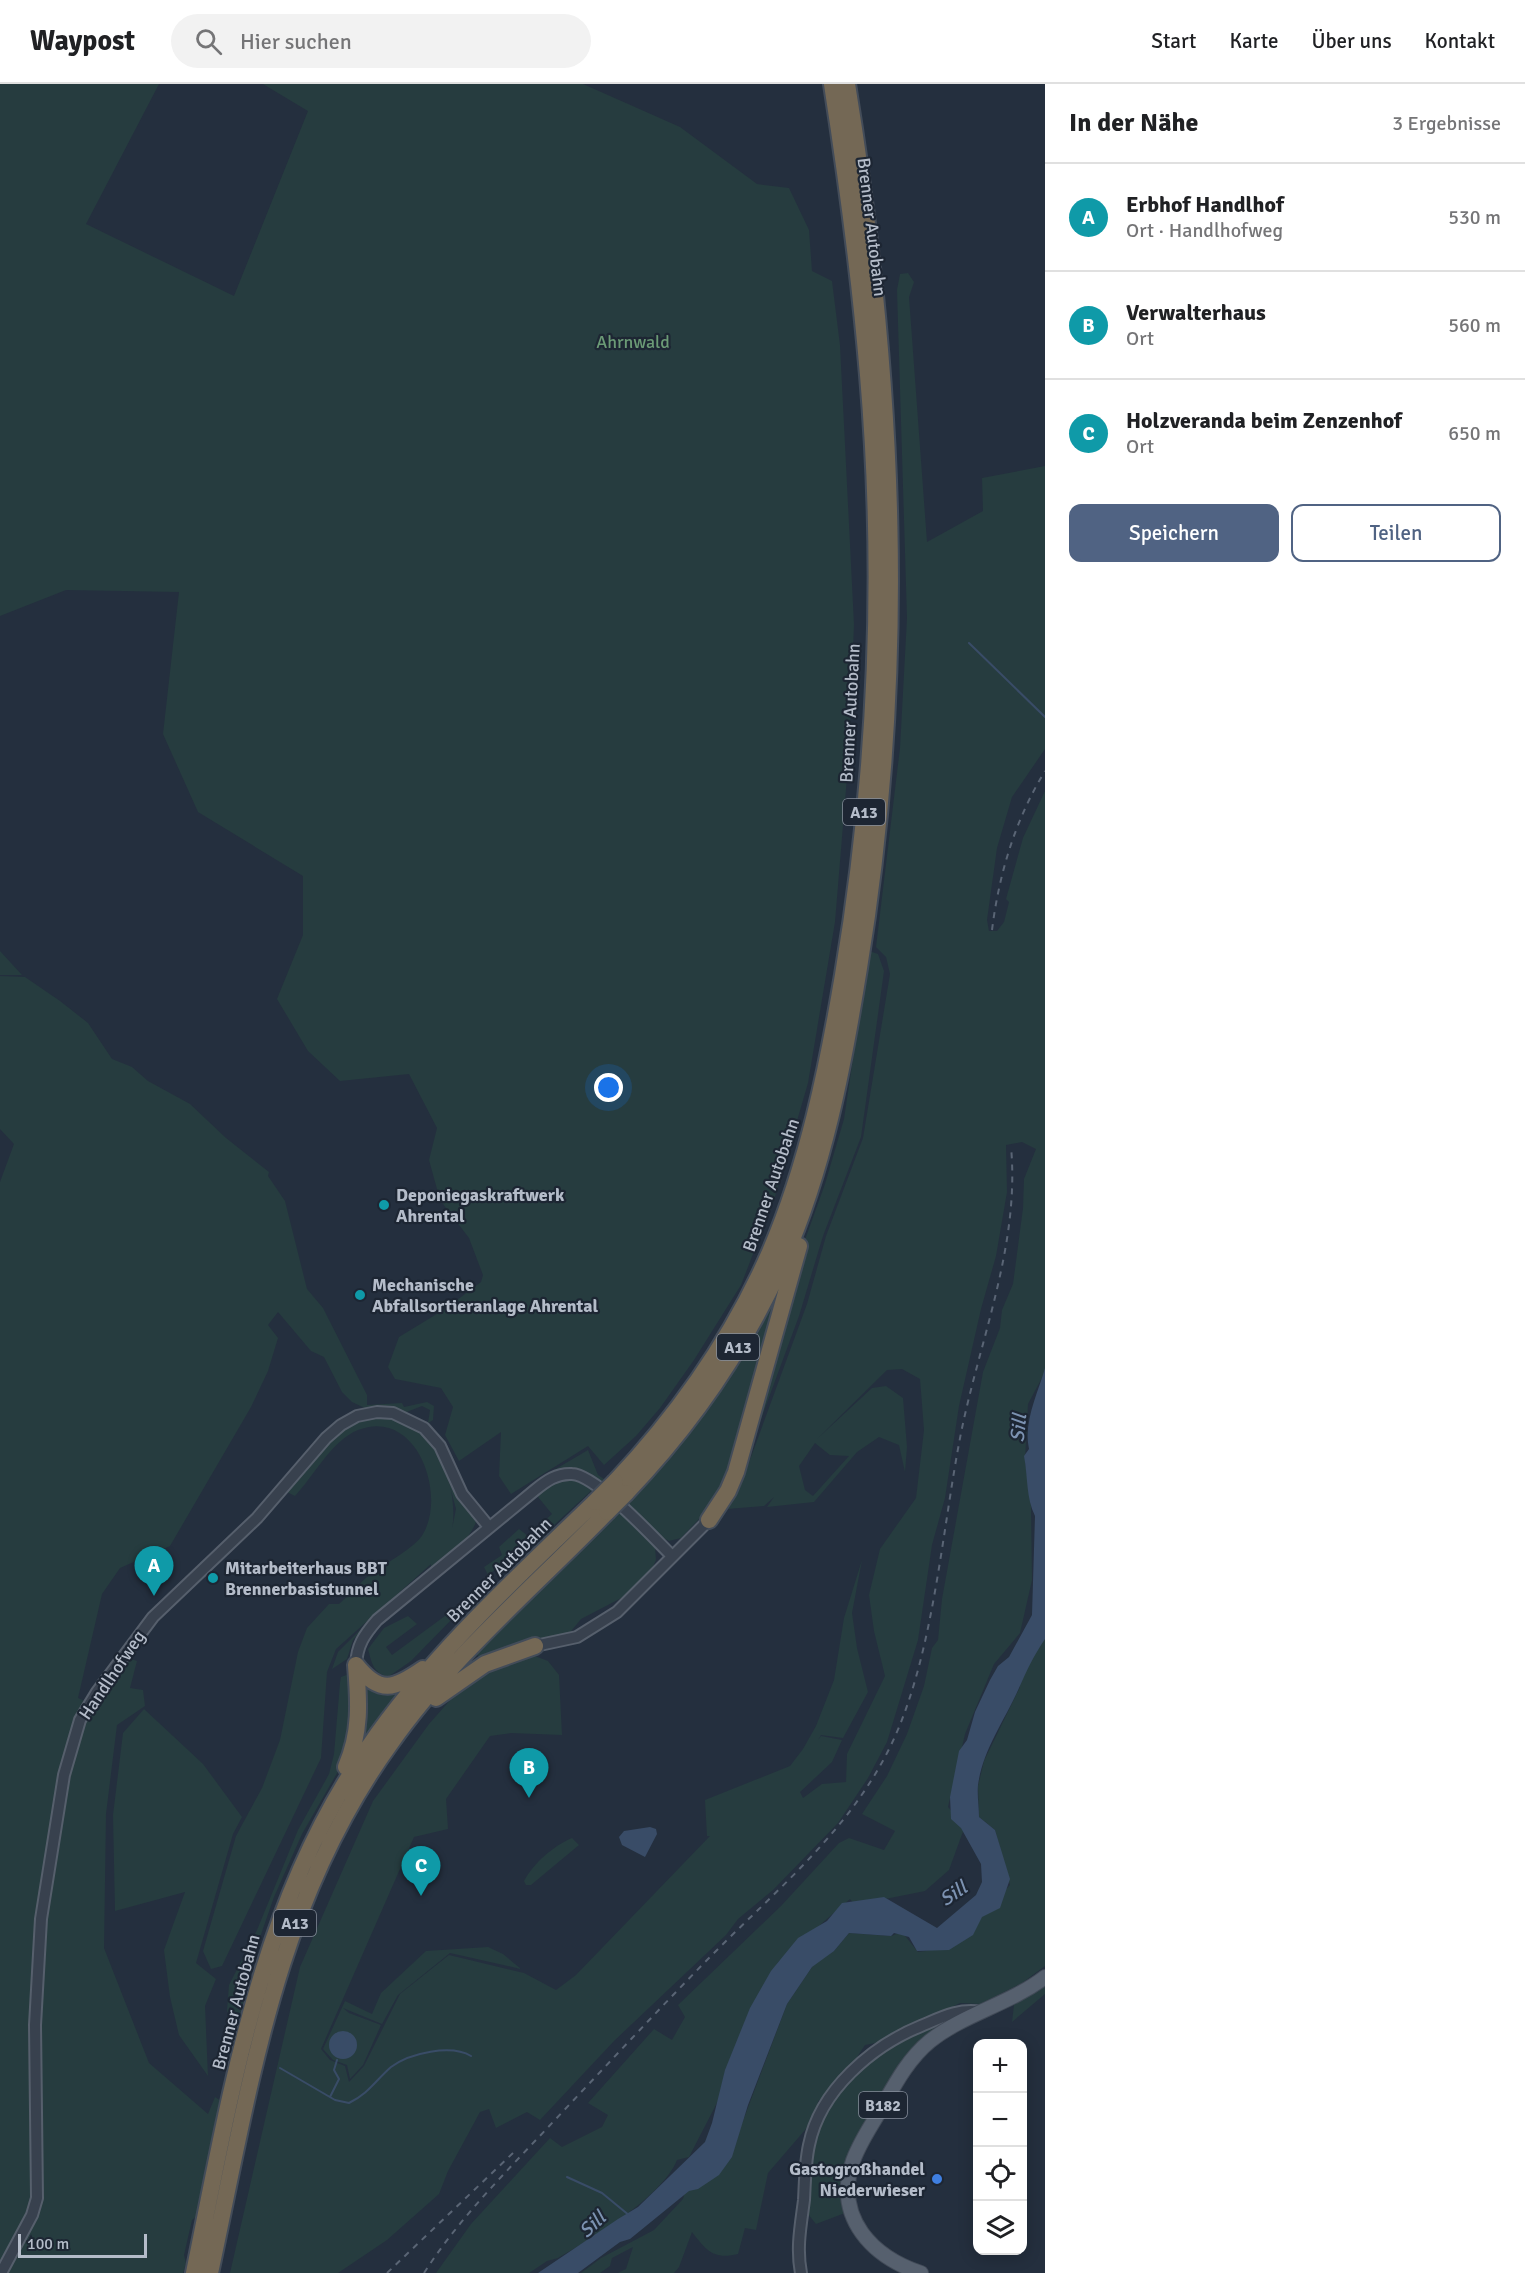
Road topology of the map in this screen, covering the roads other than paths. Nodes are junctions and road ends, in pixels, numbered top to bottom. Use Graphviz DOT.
graph roads {
  1 [pos="832,84"];
  2 [pos="848,84"];
  3 [pos="814,1179"];
  4 [pos="620,1487"];
  5 [pos="601,1507"];
  6 [pos="709,1520"];
  7 [pos="489,1527"];
  8 [pos="672,1556"];
  9 [pos="535,1646"];
  10 [pos="442,1655"];
  11 [pos="356,1665"];
  12 [pos="407,1721"];
  13 [pos="321,1826"];
  14 [pos="1045,1977"];
  15 [pos="984,2012"];
  16 [pos="1,2273"];
  17 [pos="194,2273"];
  18 [pos="210,2273"];
  19 [pos="801,2273"];
  20 [pos="921,2273"];
  1 -- 4 [label="highway, Brenner Autobahn / A13"];
  2 -- 3 [label="highway, Brenner Autobahn / A13"];
  3 -- 4 [label="highway, Brenner Autobahn / A13"];
  3 -- 6 [label="highway"];
  4 -- 5 [label="highway, Brenner Autobahn / A13, bridge"];
  5 -- 10 [label="highway, Brenner Autobahn / A13"];
  5 -- 12 [label="highway, Brenner Autobahn / A13"];
  6 -- 8 [label="street"];
  7 -- 8 [label="street"];
  7 -- 11 [label="street"];
  7 -- 16 [label="street, Handlhofweg"];
  8 -- 9 [label="street"];
  9 -- 12 [label="highway"];
  10 -- 11 [label="highway"];
  10 -- 13 [label="highway, Brenner Autobahn / A13"];
  11 -- 13 [label="highway"];
  12 -- 18 [label="highway, Brenner Autobahn / A13"];
  13 -- 17 [label="highway, Brenner Autobahn / A13"];
  14 -- 15 [label="main road, B182"];
  15 -- 19 [label="street"];
  15 -- 20 [label="main road, B182"];
}
